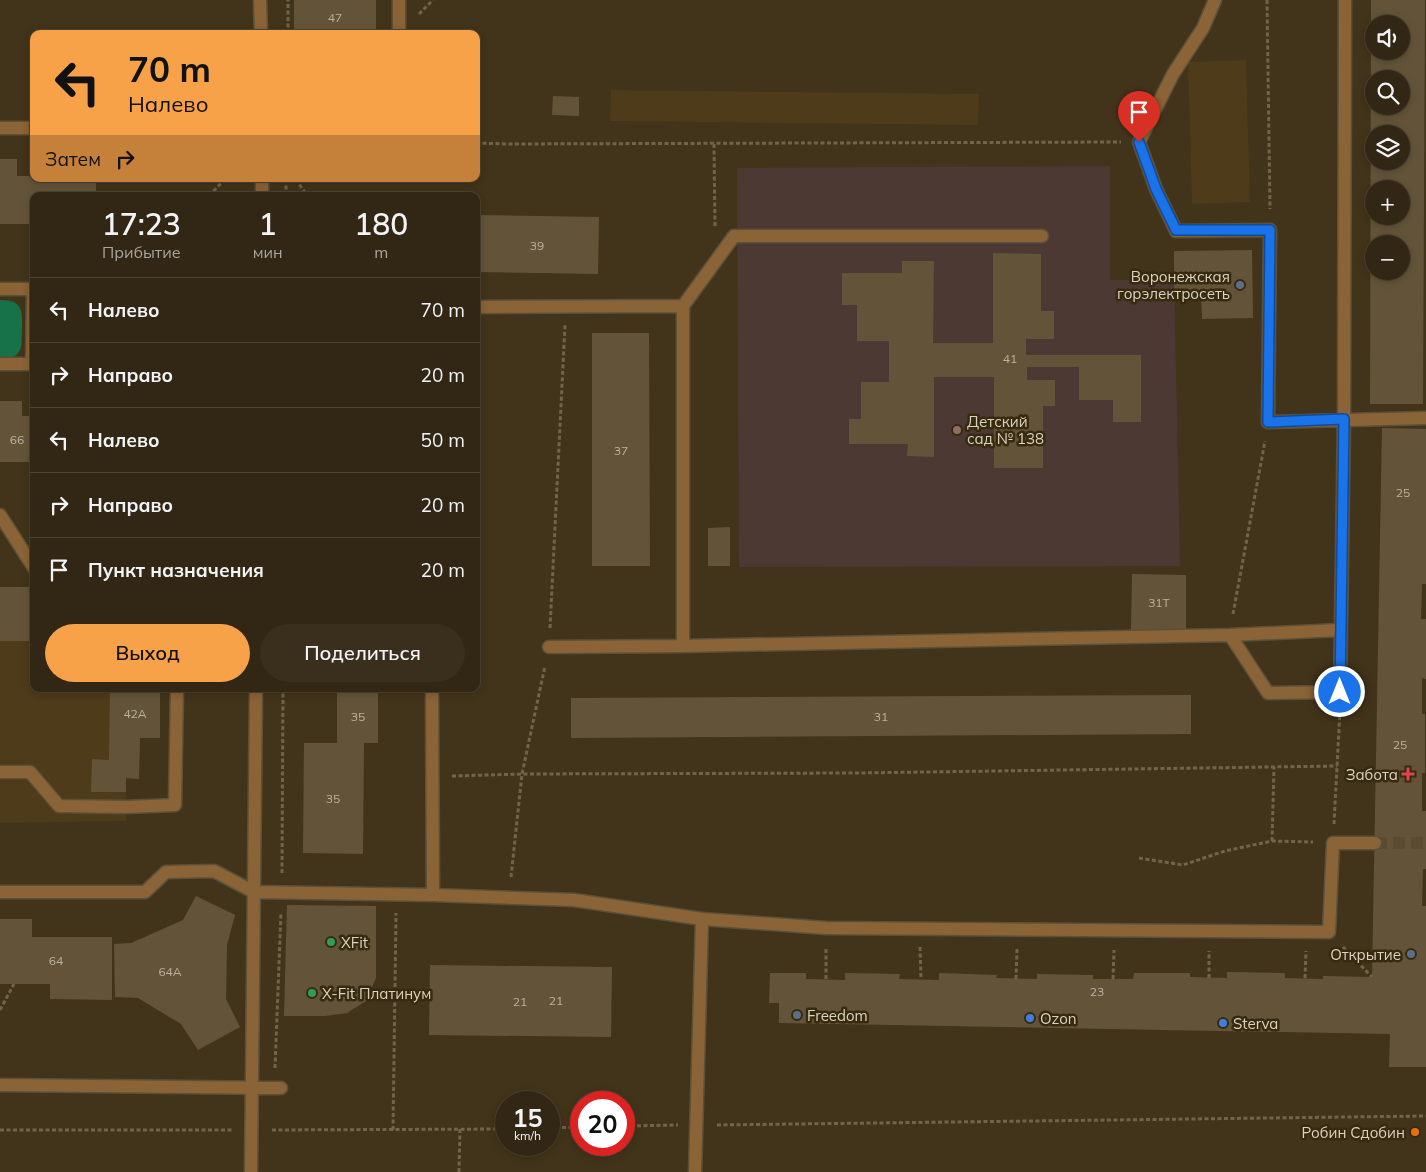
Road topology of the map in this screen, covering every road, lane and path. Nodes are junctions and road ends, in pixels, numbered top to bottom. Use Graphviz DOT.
graph roads {
  1 [pos="260,0"];
  2 [pos="288,0"];
  3 [pos="399,0"];
  4 [pos="1215,0"];
  5 [pos="1267,0"];
  6 [pos="1346,0"];
  7 [pos="261,30"];
  8 [pos="288,30"];
  9 [pos="399,30"];
  10 [pos="0,128"];
  11 [pos="30,128"];
  12 [pos="1139,142"];
  13 [pos="480,143"];
  14 [pos="714,144"];
  15 [pos="222,182"];
  16 [pos="213,192"];
  17 [pos="1270,230"];
  18 [pos="1042,236"];
  19 [pos="715,261"];
  20 [pos="0,289"];
  21 [pos="30,289"];
  22 [pos="683,306"];
  23 [pos="480,307"];
  24 [pos="566,307"];
  25 [pos="0,364"];
  26 [pos="30,364"];
  27 [pos="1426,418"];
  28 [pos="1344,419"];
  29 [pos="1268,422"];
  30 [pos="0,515"];
  31 [pos="30,562"];
  32 [pos="1340,630"];
  33 [pos="1230,634"];
  34 [pos="683,646"];
  35 [pos="549,647"];
  36 [pos="177,692"];
  37 [pos="256,692"];
  38 [pos="284,692"];
  39 [pos="432,692"];
  40 [pos="1340,692"];
  41 [pos="1337,766"];
  42 [pos="1274,767"];
  43 [pos="0,772"];
  44 [pos="522,774"];
  45 [pos="432,776"];
  46 [pos="1272,841"];
  47 [pos="1333,843"];
  48 [pos="1375,843"];
  49 [pos="1139,858"];
  50 [pos="0,892"];
  51 [pos="254,892"];
  52 [pos="282,892"];
  53 [pos="397,894"];
  54 [pos="433,895"];
  55 [pos="508,898"];
  56 [pos="702,919"];
  57 [pos="826,928"];
  58 [pos="920,928"];
  59 [pos="1017,929"];
  60 [pos="1115,930"];
  61 [pos="1210,931"];
  62 [pos="1306,932"];
  63 [pos="1329,932"];
  64 [pos="1372,977"];
  65 [pos="1016,978"];
  66 [pos="1209,978"];
  67 [pos="1305,978"];
  68 [pos="826,979"];
  69 [pos="921,979"];
  70 [pos="1113,979"];
  71 [pos="14,984"];
  72 [pos="0,1010"];
  73 [pos="0,1085"];
  74 [pos="252,1088"];
  75 [pos="278,1088"];
  76 [pos="1426,1116"];
  77 [pos="273,1122"];
  78 [pos="697,1125"];
  79 [pos="635,1126"];
  80 [pos="460,1129"];
  81 [pos="273,1130"];
  82 [pos="393,1130"];
  83 [pos="251,1172"];
  84 [pos="459,1172"];
  85 [pos="695,1172"];
  1 -- 7 [label="lane"];
  2 -- 8 [label="path"];
  3 -- 9 [label="lane"];
  4 -- 12 [label="lane"];
  5 -- 17 [label="path"];
  6 -- 28 [label="lane"];
  10 -- 11 [label="lane"];
  12 -- 14 [label="path"];
  12 -- 17 [label="lane"];
  13 -- 14 [label="path"];
  14 -- 19 [label="path"];
  15 -- 16 [label="path"];
  17 -- 29 [label="lane"];
  18 -- 19 [label="lane"];
  19 -- 22 [label="lane"];
  20 -- 21 [label="lane"];
  22 -- 24 [label="lane"];
  22 -- 34 [label="lane"];
  23 -- 24 [label="lane"];
  24 -- 35 [label="path"];
  25 -- 26 [label="lane"];
  27 -- 28 [label="lane"];
  28 -- 29 [label="lane"];
  28 -- 32 [label="lane"];
  29 -- 33 [label="path"];
  30 -- 31 [label="lane"];
  32 -- 33 [label="lane"];
  32 -- 40 [label="lane"];
  33 -- 34 [label="lane"];
  33 -- 40 [label="lane"];
  34 -- 35 [label="lane"];
  35 -- 44 [label="path"];
  36 -- 43 [label="lane"];
  37 -- 51 [label="lane"];
  38 -- 52 [label="path"];
  39 -- 45 [label="lane"];
  40 -- 41 [label="path"];
  41 -- 42 [label="path"];
  41 -- 47 [label="path"];
  42 -- 44 [label="path"];
  42 -- 46 [label="path"];
  44 -- 45 [label="path"];
  44 -- 55 [label="path"];
  45 -- 54 [label="lane"];
  46 -- 47 [label="path"];
  46 -- 49 [label="path"];
  47 -- 48 [label="lane"];
  47 -- 63 [label="lane"];
  50 -- 51 [label="lane"];
  51 -- 52 [label="lane"];
  51 -- 74 [label="lane"];
  52 -- 53 [label="lane"];
  52 -- 75 [label="path"];
  53 -- 54 [label="lane"];
  53 -- 82 [label="path"];
  54 -- 55 [label="lane"];
  55 -- 56 [label="lane"];
  56 -- 57 [label="lane"];
  56 -- 78 [label="lane"];
  57 -- 58 [label="lane"];
  57 -- 68 [label="path"];
  58 -- 59 [label="lane"];
  58 -- 69 [label="path"];
  59 -- 60 [label="lane"];
  59 -- 65 [label="path"];
  60 -- 61 [label="lane"];
  60 -- 70 [label="path"];
  61 -- 62 [label="lane"];
  61 -- 66 [label="path"];
  62 -- 63 [label="lane"];
  62 -- 67 [label="path"];
  63 -- 64 [label="path"];
  71 -- 72 [label="path"];
  73 -- 74 [label="lane"];
  74 -- 75 [label="lane"];
  74 -- 83 [label="lane"];
  76 -- 78 [label="path"];
  77 -- 81 [label="path"];
  78 -- 79 [label="path"];
  78 -- 85 [label="lane"];
  80 -- 84 [label="path"];
}
